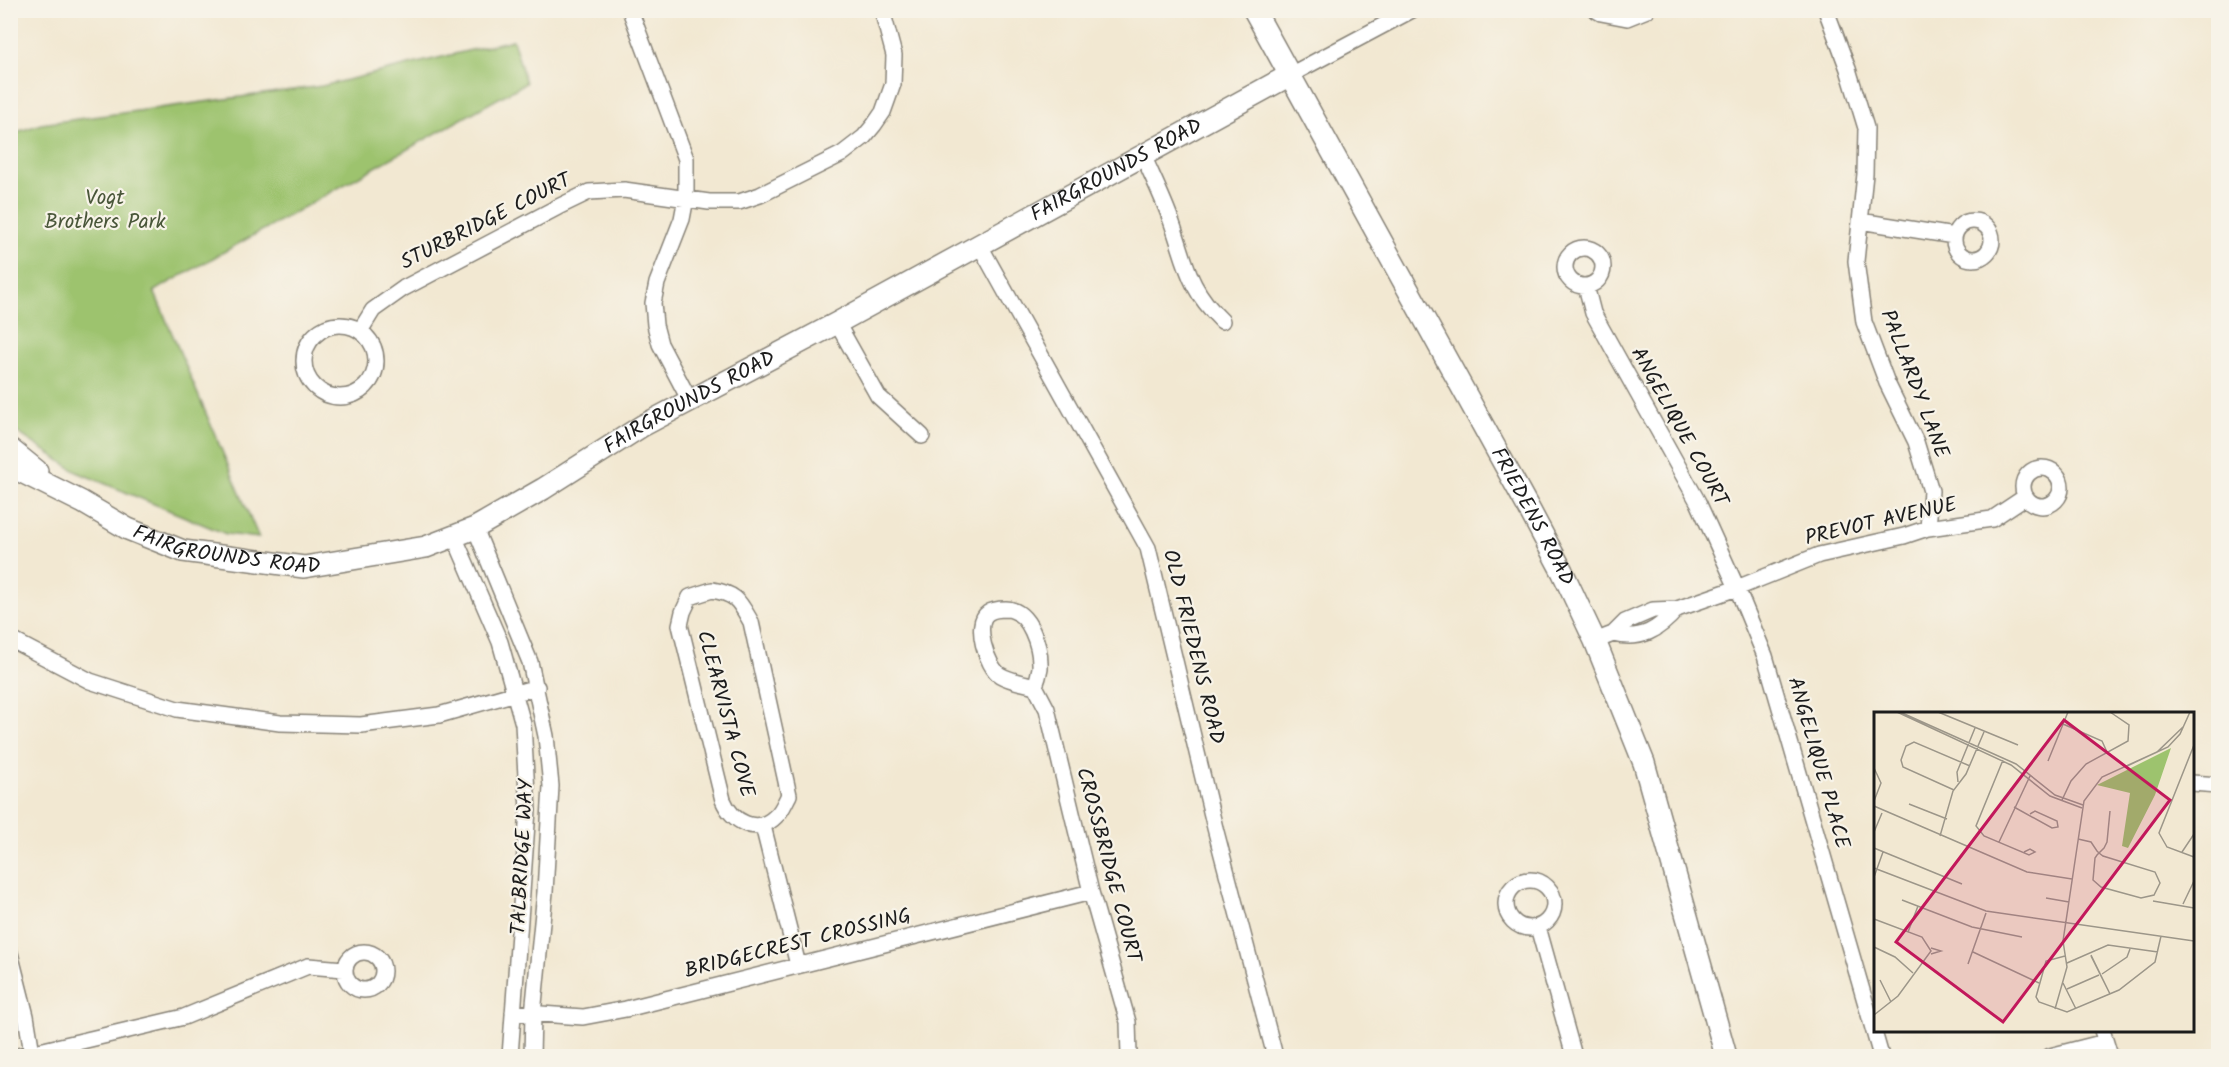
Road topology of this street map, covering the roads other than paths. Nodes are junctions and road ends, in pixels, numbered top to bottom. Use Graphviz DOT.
graph roads {
  1 [pos="630,10"];
  2 [pos="882,10"];
  3 [pos="1254,10"];
  4 [pos="1412,10"];
  5 [pos="1596,10"];
  6 [pos="1647,10"];
  7 [pos="1826,10"];
  8 [pos="1290,75"];
  9 [pos="1143,155"];
  10 [pos="686,198"];
  11 [pos="1860,221"];
  12 [pos="1954,236"];
  13 [pos="979,244"];
  14 [pos="1586,286"];
  15 [pos="1222,321"];
  16 [pos="837,323"];
  17 [pos="360,331"];
  18 [pos="690,400"];
  19 [pos="922,436"];
  20 [pos="10,449"];
  21 [pos="10,466"];
  22 [pos="60,491"];
  23 [pos="2025,497"];
  24 [pos="475,528"];
  25 [pos="1928,528"];
  26 [pos="454,536"];
  27 [pos="1737,588"];
  28 [pos="1604,638"];
  29 [pos="10,639"];
  30 [pos="1035,686"];
  31 [pos="537,687"];
  32 [pos="515,692"];
  33 [pos="2193,783"];
  34 [pos="2218,785"];
  35 [pos="763,826"];
  36 [pos="1091,892"];
  37 [pos="1538,927"];
  38 [pos="10,953"];
  39 [pos="798,965"];
  40 [pos="345,969"];
  41 [pos="513,1012"];
  42 [pos="533,1014"];
  43 [pos="2106,1043"];
  44 [pos="25,1055"];
  45 [pos="510,1056"];
  46 [pos="532,1056"];
  47 [pos="1129,1056"];
  48 [pos="1275,1056"];
  49 [pos="1574,1056"];
  50 [pos="1726,1056"];
  51 [pos="1881,1056"];
  52 [pos="2050,1056"];
  1 -- 10 [label="street"];
  2 -- 10 [label="street, STURBRIDGE COURT"];
  3 -- 8 [label="street, FRIEDENS ROAD"];
  4 -- 8 [label="street"];
  5 -- 6 [label="street"];
  7 -- 11 [label="street, PALLARDY LANE"];
  8 -- 9 [label="street, FAIRGROUNDS ROAD"];
  8 -- 28 [label="street, FRIEDENS ROAD"];
  9 -- 13 [label="street, FAIRGROUNDS ROAD"];
  9 -- 15 [label="street"];
  10 -- 17 [label="street, STURBRIDGE COURT"];
  10 -- 18 [label="street"];
  11 -- 12 [label="street"];
  11 -- 25 [label="street, PALLARDY LANE"];
  13 -- 16 [label="street, FAIRGROUNDS ROAD"];
  13 -- 48 [label="street, OLD FRIEDENS ROAD"];
  14 -- 27 [label="street, ANGELIQUE COURT"];
  16 -- 18 [label="street, FAIRGROUNDS ROAD"];
  16 -- 19 [label="street"];
  17 -- 17 [label="street"];
  18 -- 24 [label="street, FAIRGROUNDS ROAD"];
  20 -- 22 [label="street, FAIRGROUNDS ROAD"];
  21 -- 22 [label="street, FAIRGROUNDS ROAD"];
  22 -- 26 [label="street, FAIRGROUNDS ROAD"];
  23 -- 25 [label="street, PREVOT AVENUE"];
  24 -- 26 [label="street, FAIRGROUNDS ROAD"];
  24 -- 31 [label="street, TALBRIDGE WAY"];
  25 -- 27 [label="street, PREVOT AVENUE"];
  26 -- 32 [label="street, TALBRIDGE WAY"];
  27 -- 28 [label="street, PREVOT AVENUE"];
  27 -- 51 [label="street, ANGELIQUE PLACE"];
  28 -- 50 [label="street, FRIEDENS ROAD"];
  29 -- 32 [label="street"];
  30 -- 30 [label="street"];
  30 -- 36 [label="street, CROSSBRIDGE COURT"];
  31 -- 32 [label="street"];
  31 -- 42 [label="street, TALBRIDGE WAY"];
  32 -- 41 [label="street, TALBRIDGE WAY"];
  33 -- 34 [label="street"];
  35 -- 35 [label="street, CLEARVISTA COVE"];
  35 -- 39 [label="street"];
  36 -- 39 [label="street, BRIDGECREST CROSSING"];
  36 -- 47 [label="street, CROSSBRIDGE COURT"];
  37 -- 49 [label="street"];
  38 -- 44 [label="street"];
  39 -- 42 [label="street, BRIDGECREST CROSSING"];
  40 -- 44 [label="street"];
  41 -- 42 [label="street, BRIDGECREST CROSSING"];
  41 -- 45 [label="street, TALBRIDGE WAY"];
  42 -- 46 [label="street, TALBRIDGE WAY"];
  43 -- 52 [label="street"];
}
